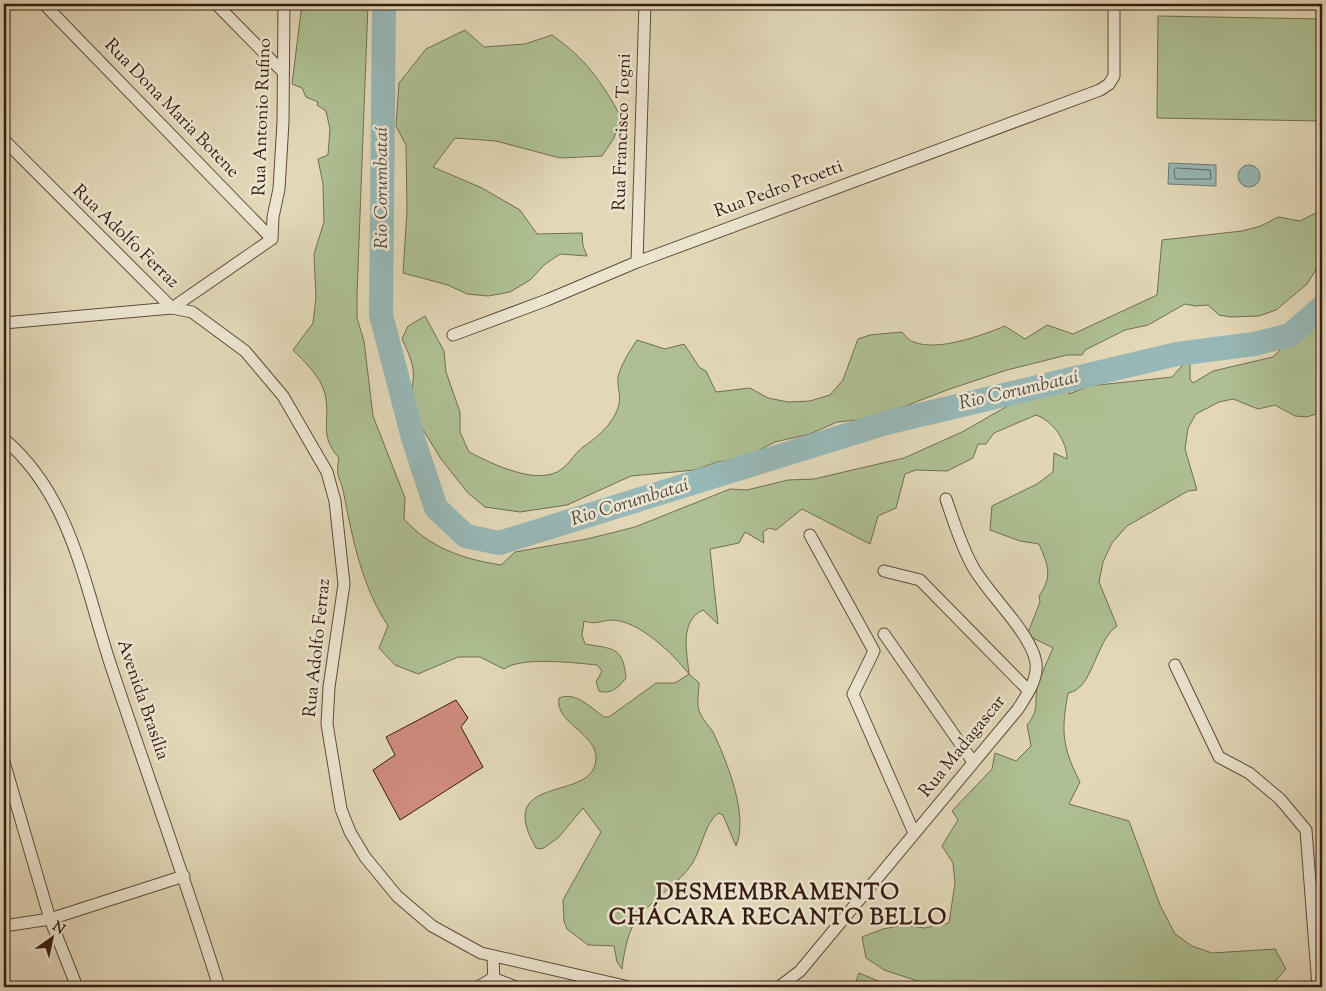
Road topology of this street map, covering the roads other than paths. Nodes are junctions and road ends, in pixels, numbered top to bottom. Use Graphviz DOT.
graph roads {
  1 [pos="44,4"];
  2 [pos="216,4"];
  3 [pos="284,4"];
  4 [pos="645,4"];
  5 [pos="1114,4"];
  6 [pos="282,71"];
  7 [pos="4,140"];
  8 [pos="272,239"];
  9 [pos="637,262"];
  10 [pos="172,308"];
  11 [pos="4,322"];
  12 [pos="453,335"];
  13 [pos="4,439"];
  14 [pos="946,499"];
  15 [pos="810,535"];
  16 [pos="884,571"];
  17 [pos="884,634"];
  18 [pos="1175,665"];
  19 [pos="1029,691"];
  20 [pos="4,762"];
  21 [pos="973,762"];
  22 [pos="914,833"];
  23 [pos="184,876"];
  24 [pos="50,919"];
  25 [pos="4,926"];
  26 [pos="493,956"];
  27 [pos="493,983"];
  28 [pos="77,987"];
  29 [pos="219,987"];
  30 [pos="478,987"];
  31 [pos="516,987"];
  32 [pos="629,987"];
  33 [pos="779,987"];
  34 [pos="1318,987"];
  1 -- 8 [label="street, Rua Dona Maria Botene"];
  2 -- 6 [label="street"];
  3 -- 6 [label="street, Rua Antonio Rufino"];
  4 -- 9 [label="street, Rua Francisco Togni"];
  5 -- 9 [label="street, Rua Pedro Proetti"];
  6 -- 8 [label="street, Rua Antonio Rufino"];
  7 -- 10 [label="street, Rua Adolfo Ferraz"];
  8 -- 10 [label="street"];
  9 -- 12 [label="street, Rua Pedro Proetti"];
  10 -- 11 [label="street"];
  10 -- 26 [label="street, Rua Adolfo Ferraz"];
  13 -- 23 [label="street, Avenida Brasília"];
  14 -- 19 [label="street, Rua Madagascar"];
  15 -- 22 [label="street"];
  16 -- 19 [label="street"];
  17 -- 21 [label="street"];
  18 -- 34 [label="street"];
  19 -- 21 [label="street, Rua Madagascar"];
  20 -- 24 [label="street"];
  21 -- 22 [label="street, Rua Madagascar"];
  22 -- 33 [label="street, Rua Madagascar"];
  23 -- 24 [label="street"];
  23 -- 29 [label="street, Avenida Brasília"];
  24 -- 25 [label="street"];
  24 -- 28 [label="street"];
  26 -- 27 [label="street"];
  26 -- 32 [label="street"];
  27 -- 30 [label="street"];
  27 -- 31 [label="street"];
}
